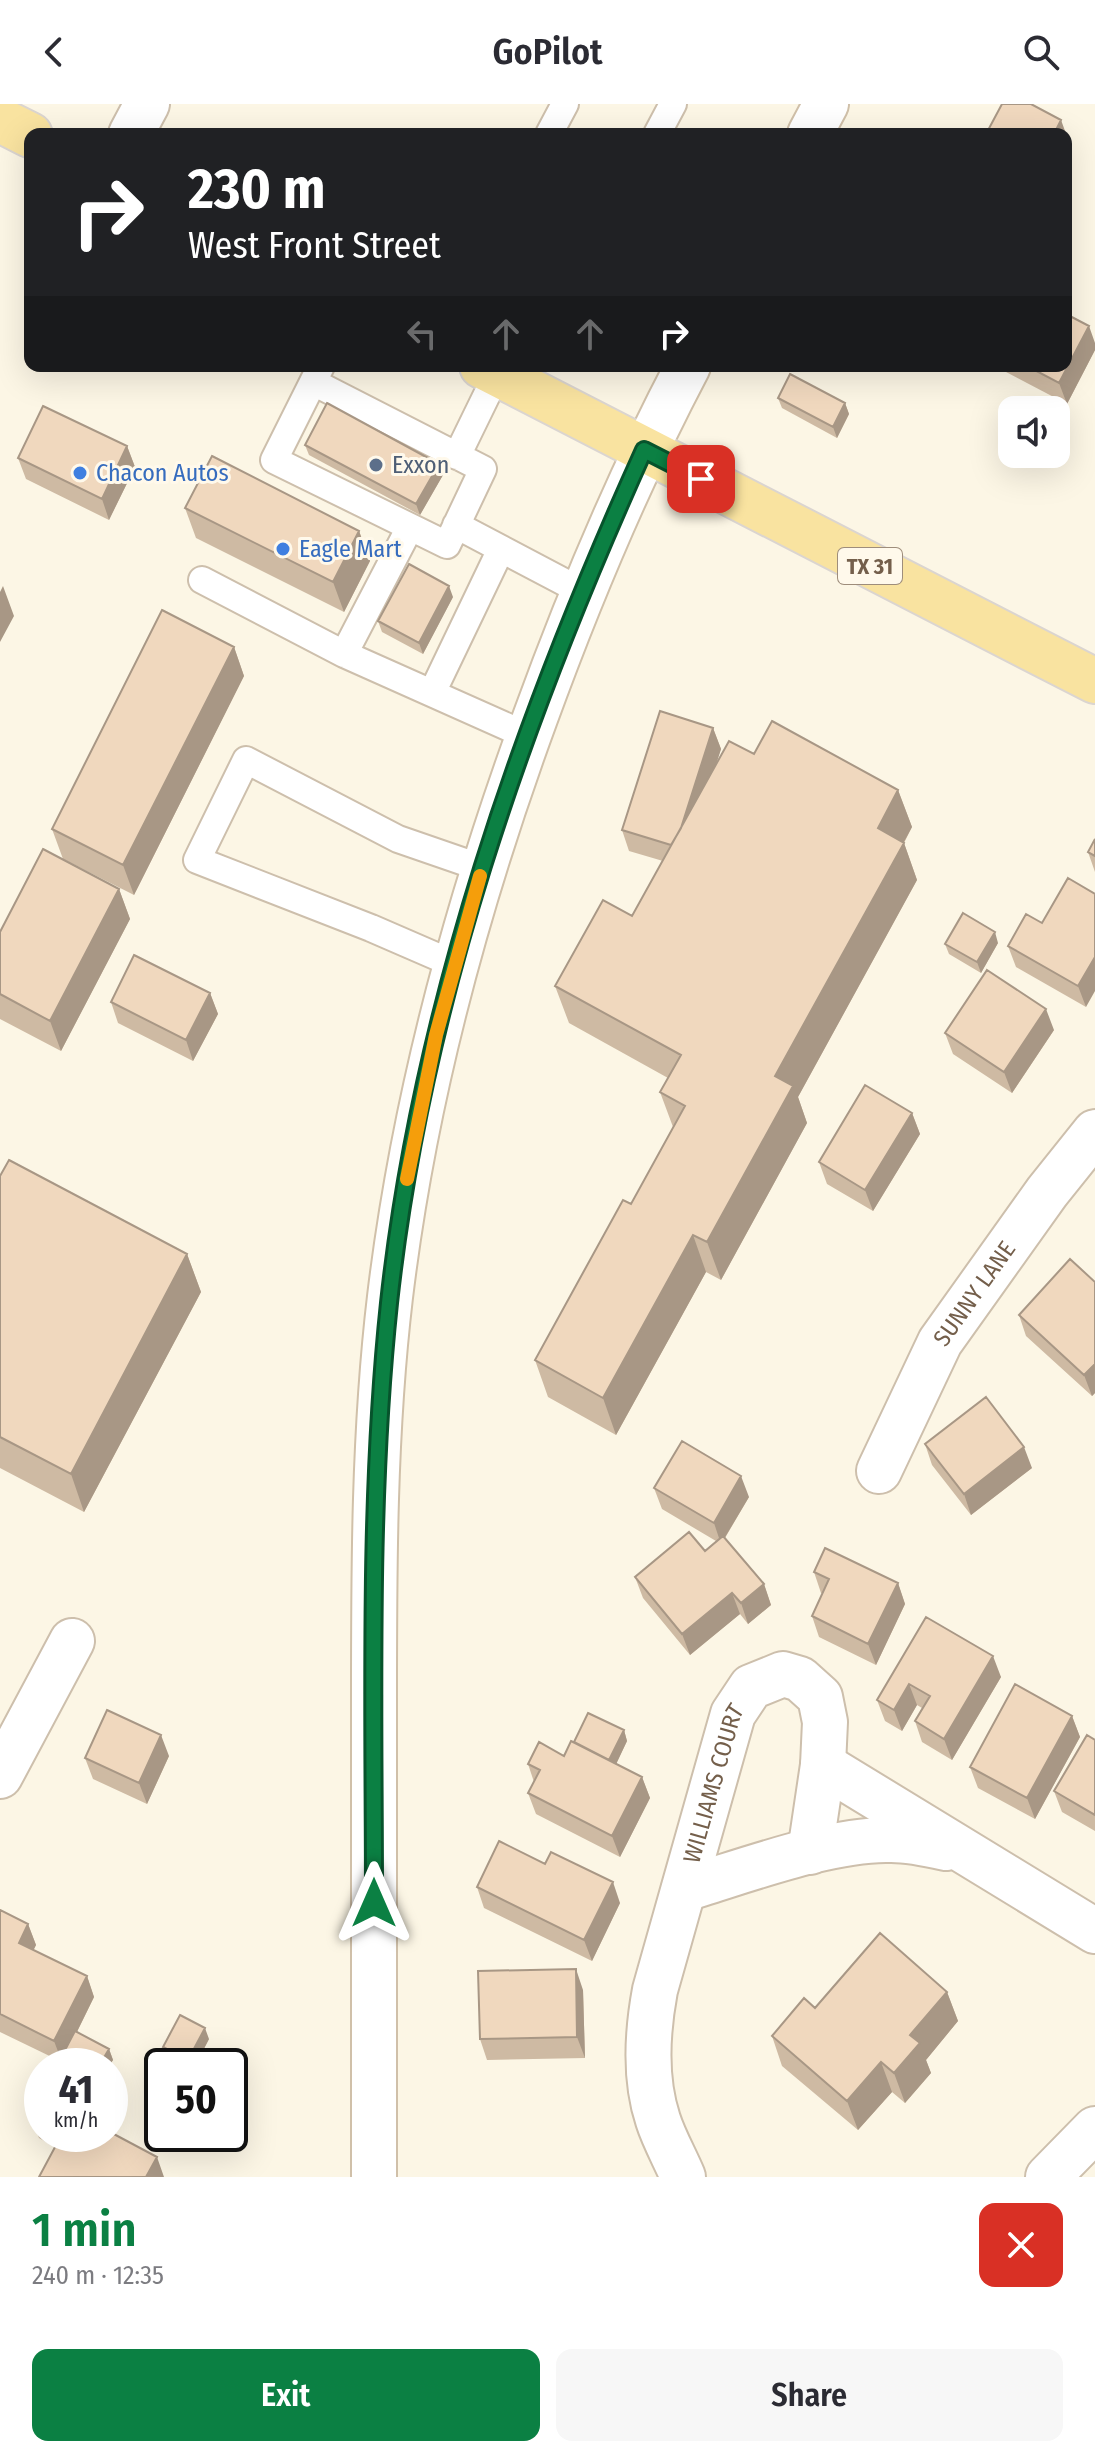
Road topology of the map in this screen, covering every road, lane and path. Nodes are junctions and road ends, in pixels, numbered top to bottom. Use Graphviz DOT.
graph roads {
  1 [pos="147,104"];
  2 [pos="565,104"];
  3 [pos="673,104"];
  4 [pos="826,104"];
  5 [pos="0,120"];
  6 [pos="134,128"];
  7 [pos="552,128"];
  8 [pos="660,128"];
  9 [pos="813,128"];
  10 [pos="24,132"];
  11 [pos="488,372"];
  12 [pos="493,372"];
  13 [pos="685,372"];
  14 [pos="317,374"];
  15 [pos="644,450"];
  16 [pos="457,456"];
  17 [pos="456,525"];
  18 [pos="410,527"];
  19 [pos="501,549"];
  20 [pos="202,580"];
  21 [pos="583,592"];
  22 [pos="344,654"];
  23 [pos="1095,681"];
  24 [pos="432,693"];
  25 [pos="528,736"];
  26 [pos="482,868"];
  27 [pos="454,964"];
  28 [pos="1095,1132"];
  29 [pos="879,1471"];
  30 [pos="72,1641"];
  31 [pos="823,1765"];
  32 [pos="0,1776"];
  33 [pos="810,1852"];
  34 [pos="967,1852"];
  35 [pos="684,1889"];
  36 [pos="1095,1931"];
  37 [pos="1095,2129"];
  38 [pos="374,2177"];
  39 [pos="683,2177"];
  40 [pos="1048,2177"];
  1 -- 6 [label="street"];
  2 -- 7 [label="lane"];
  3 -- 8 [label="lane"];
  4 -- 9 [label="street"];
  5 -- 10 [label="main road"];
  11 -- 16 [label="lane"];
  12 -- 15 [label="main road, TX 31"];
  13 -- 15 [label="street"];
  14 -- 16 [label="lane"];
  14 -- 18 [label="lane"];
  15 -- 21 [label="street"];
  15 -- 23 [label="main road, TX 31"];
  16 -- 17 [label="lane"];
  17 -- 18 [label="lane"];
  17 -- 19 [label="lane"];
  18 -- 22 [label="lane"];
  19 -- 21 [label="lane"];
  19 -- 24 [label="lane"];
  20 -- 22 [label="lane"];
  21 -- 25 [label="street"];
  22 -- 24 [label="lane"];
  24 -- 25 [label="lane"];
  25 -- 26 [label="street"];
  26 -- 27 [label="street"];
  26 -- 27 [label="lane"];
  27 -- 38 [label="street"];
  28 -- 29 [label="street, SUNNY LANE"];
  30 -- 32 [label="street"];
  31 -- 33 [label="street, WILLIAMS COURT"];
  31 -- 34 [label="street, WILLIAMS COURT"];
  31 -- 35 [label="street, WILLIAMS COURT"];
  33 -- 34 [label="street, WILLIAMS COURT"];
  33 -- 35 [label="street, WILLIAMS COURT"];
  34 -- 36 [label="street, WILLIAMS COURT"];
  35 -- 39 [label="street, WILLIAMS COURT"];
  37 -- 40 [label="street"];
}
